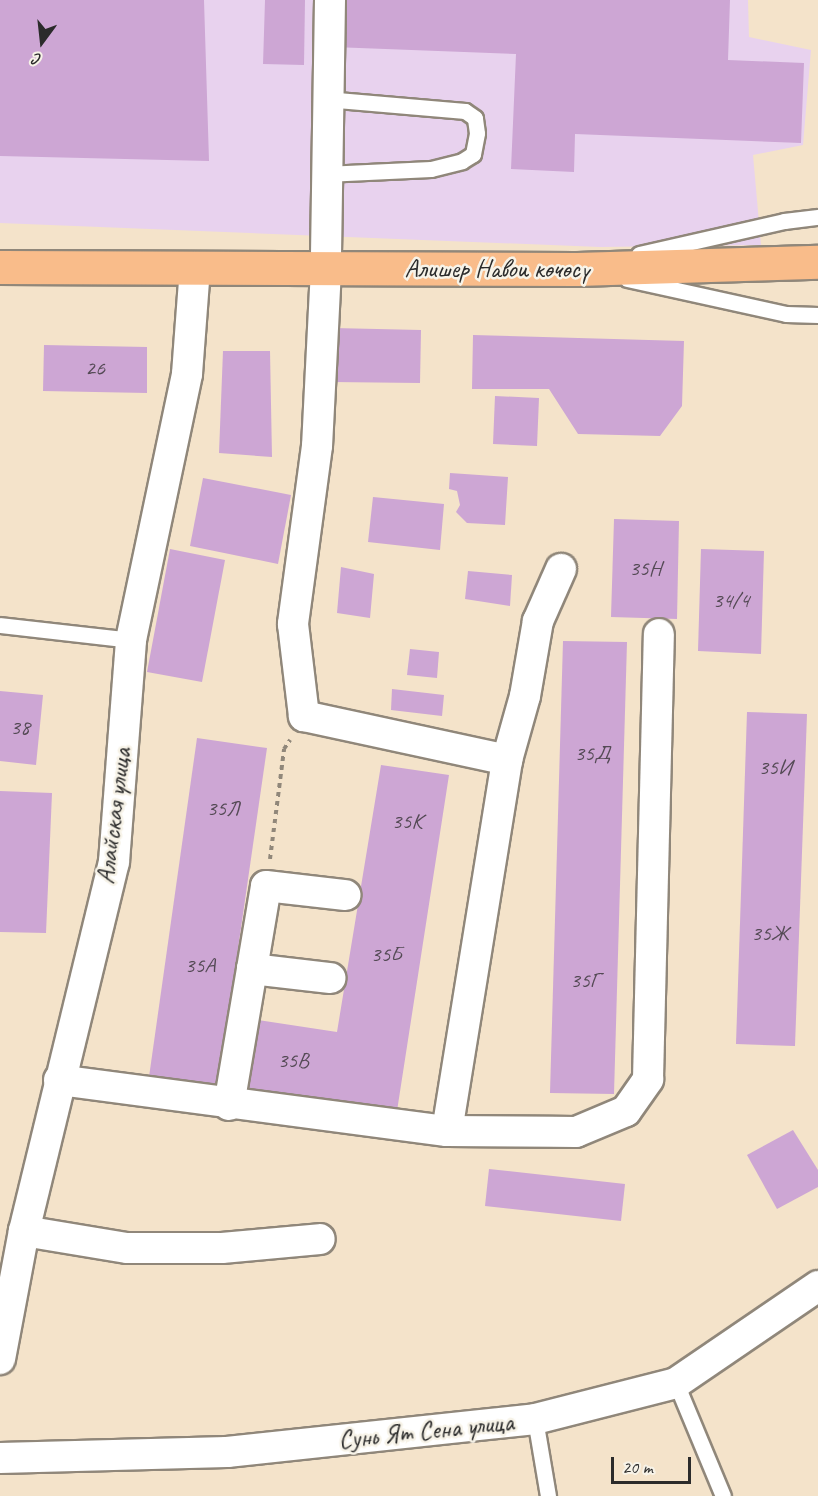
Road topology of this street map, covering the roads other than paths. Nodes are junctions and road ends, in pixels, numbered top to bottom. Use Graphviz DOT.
graph roads {
  1 [pos="330,0"];
  2 [pos="326,99"];
  3 [pos="325,174"];
  4 [pos="818,217"];
  5 [pos="812,265"];
  6 [pos="0,267"];
  7 [pos="195,268"];
  8 [pos="326,269"];
  9 [pos="577,269"];
  10 [pos="818,315"];
  11 [pos="561,569"];
  12 [pos="0,626"];
  13 [pos="659,634"];
  14 [pos="131,640"];
  15 [pos="507,760"];
  16 [pos="345,895"];
  17 [pos="252,969"];
  18 [pos="330,978"];
  19 [pos="59,1080"];
  20 [pos="229,1105"];
  21 [pos="447,1131"];
  22 [pos="24,1231"];
  23 [pos="320,1239"];
  24 [pos="818,1286"];
  25 [pos="0,1359"];
  26 [pos="676,1383"];
  27 [pos="535,1419"];
  28 [pos="0,1458"];
  29 [pos="548,1496"];
  30 [pos="723,1496"];
  1 -- 2 [label="street"];
  2 -- 3 [label="street"];
  2 -- 3 [label="lane"];
  3 -- 8 [label="street"];
  4 -- 9 [label="lane"];
  5 -- 9 [label="main road, Алишер Навои көчөсү"];
  6 -- 7 [label="main road, Алишер Навои көчөсү"];
  7 -- 8 [label="main road, Алишер Навои көчөсү"];
  7 -- 14 [label="street, Алайская улица"];
  8 -- 9 [label="main road, Алишер Навои көчөсү"];
  8 -- 15 [label="street"];
  9 -- 10 [label="lane"];
  11 -- 15 [label="street"];
  12 -- 14 [label="lane"];
  13 -- 21 [label="street"];
  14 -- 19 [label="street, Алайская улица"];
  15 -- 21 [label="street"];
  16 -- 17 [label="street"];
  17 -- 18 [label="street"];
  17 -- 20 [label="street"];
  19 -- 20 [label="street"];
  19 -- 22 [label="street, Алайская улица"];
  20 -- 21 [label="street"];
  22 -- 23 [label="street"];
  22 -- 25 [label="street, Алайская улица"];
  24 -- 26 [label="street, Сунь Ят Сена улица"];
  26 -- 27 [label="street, Сунь Ят Сена улица"];
  26 -- 30 [label="lane"];
  27 -- 28 [label="street, Сунь Ят Сена улица"];
  27 -- 29 [label="lane"];
}
